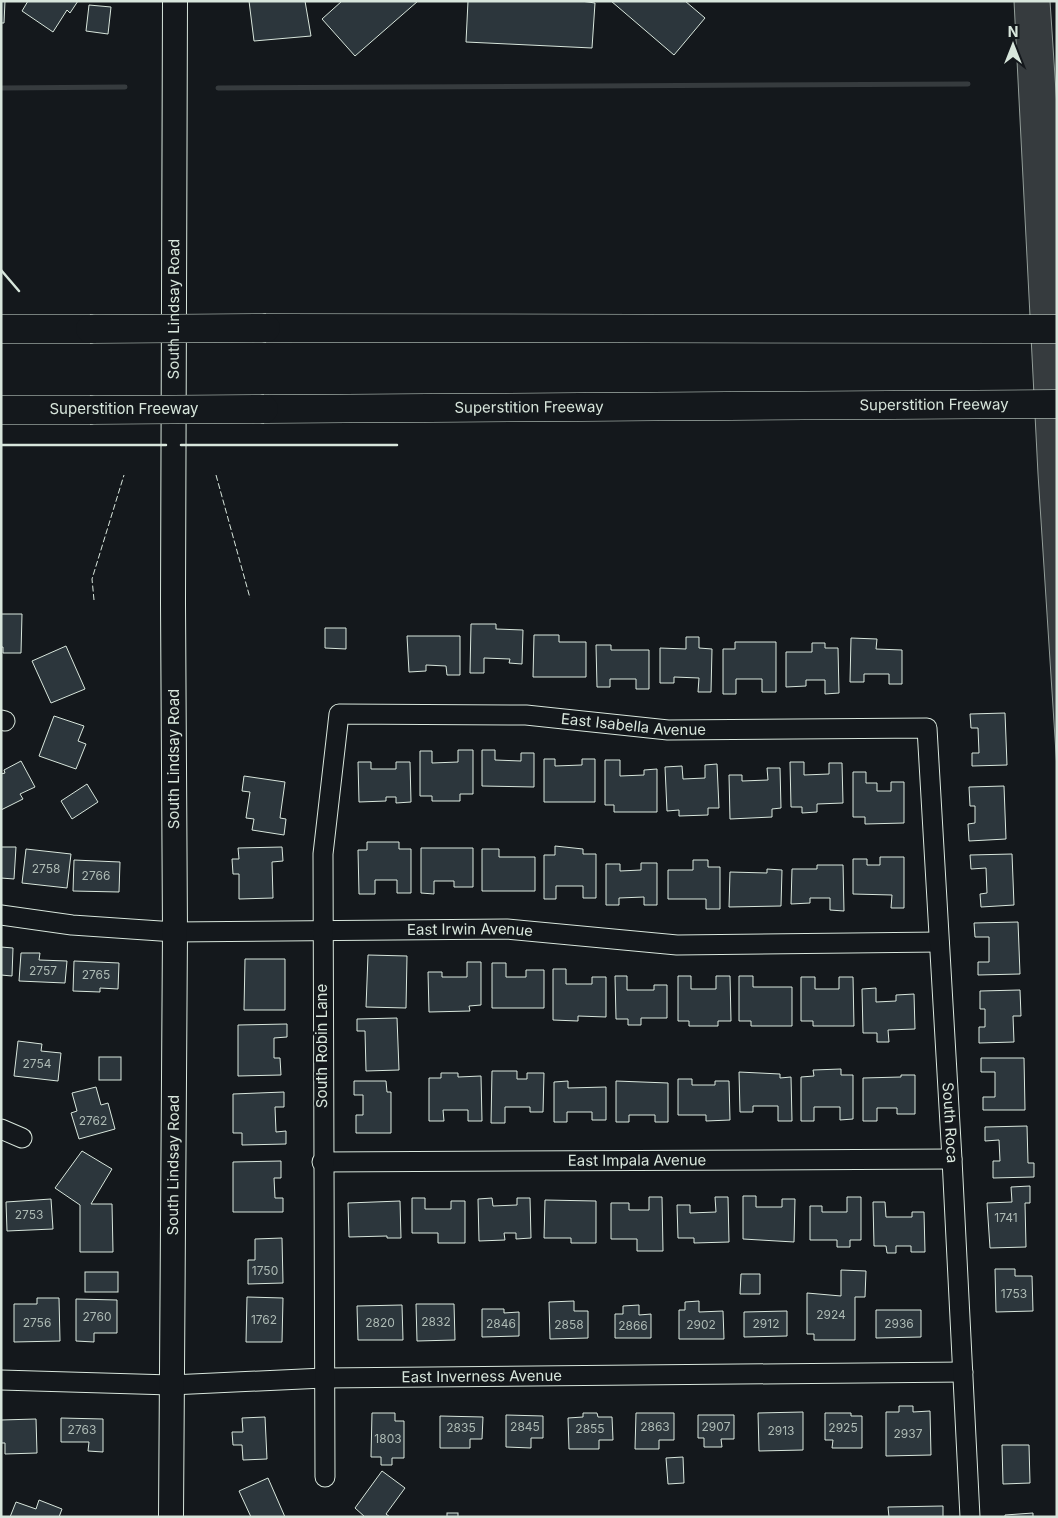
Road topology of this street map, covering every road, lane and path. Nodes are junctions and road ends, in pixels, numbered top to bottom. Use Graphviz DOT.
graph roads {
  1 [pos="175,1"];
  2 [pos="1,329"];
  3 [pos="1057,329"];
  4 [pos="1057,404"];
  5 [pos="1,410"];
  6 [pos="339,714"];
  7 [pos="927,728"];
  8 [pos="1,915"];
  9 [pos="322,930"];
  10 [pos="175,932"];
  11 [pos="939,942"];
  12 [pos="1,1129"];
  13 [pos="22,1138"];
  14 [pos="952,1159"];
  15 [pos="322,1162"];
  16 [pos="963,1372"];
  17 [pos="324,1378"];
  18 [pos="1,1380"];
  19 [pos="171,1385"];
  20 [pos="325,1477"];
  21 [pos="171,1517"];
  22 [pos="970,1517"];
  1 -- 10 [label="main road, South Lindsay Road"];
  2 -- 3 [label="highway, bridge"];
  4 -- 5 [label="highway, Superstition Freeway, bridge"];
  6 -- 7 [label="street, East Isabella Avenue"];
  6 -- 9 [label="street, South Robin Lane"];
  7 -- 11 [label="street, South Roca"];
  8 -- 10 [label="street, East Irwin Avenue"];
  9 -- 10 [label="street, East Irwin Avenue"];
  9 -- 11 [label="street, East Irwin Avenue"];
  9 -- 15 [label="street, South Robin Lane"];
  10 -- 19 [label="main road, South Lindsay Road"];
  11 -- 14 [label="street, South Roca"];
  12 -- 13 [label="street"];
  14 -- 15 [label="street, East Impala Avenue"];
  14 -- 16 [label="street, South Roca"];
  15 -- 17 [label="street, South Robin Lane"];
  16 -- 17 [label="street, East Inverness Avenue"];
  16 -- 22 [label="street, South Roca"];
  17 -- 19 [label="street, East Inverness Avenue"];
  17 -- 20 [label="street, South Robin Lane"];
  18 -- 19 [label="street, East Inverness Avenue"];
  19 -- 21 [label="main road, South Lindsay Road"];
}
